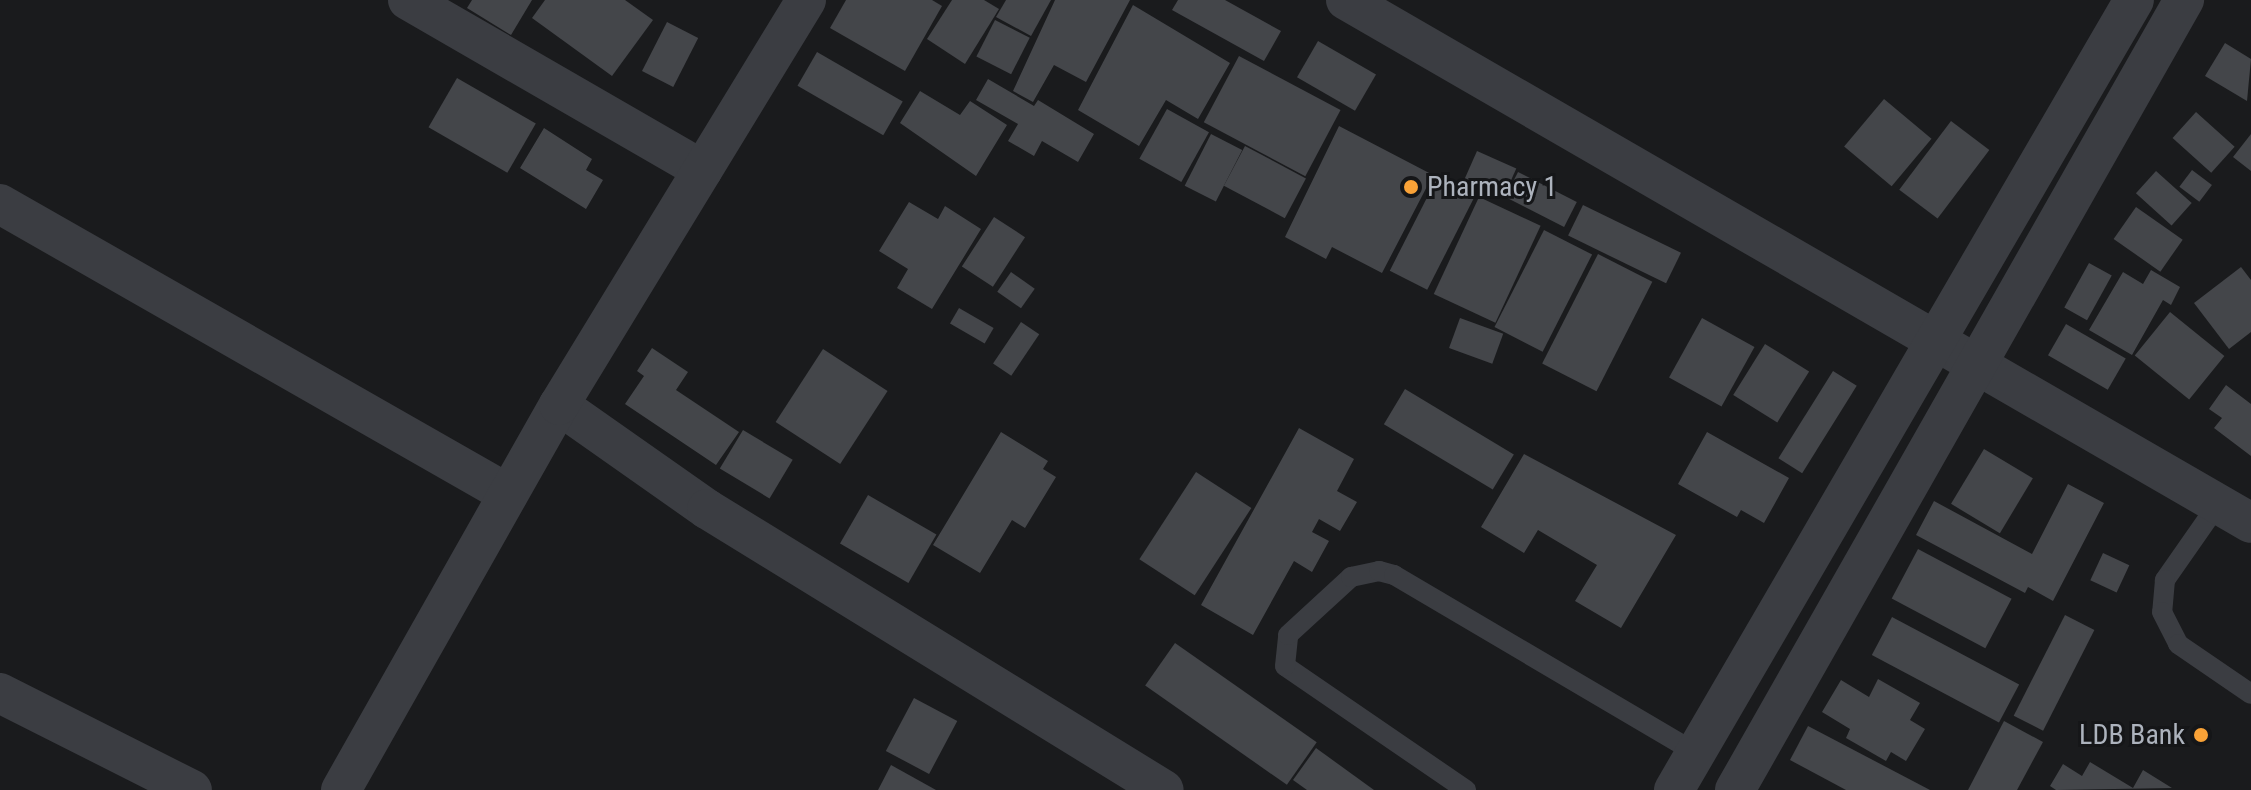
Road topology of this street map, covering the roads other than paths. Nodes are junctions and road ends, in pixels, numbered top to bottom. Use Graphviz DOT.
graph roads {
  1 [pos="408,0"];
  2 [pos="806,0"];
  3 [pos="1346,0"];
  4 [pos="2134,0"];
  5 [pos="2184,0"];
  6 [pos="702,170"];
  7 [pos="0,204"];
  8 [pos="1932,342"];
  9 [pos="1974,366"];
  10 [pos="559,405"];
  11 [pos="508,494"];
  12 [pos="2234,514"];
  13 [pos="0,693"];
  14 [pos="2251,694"];
  15 [pos="1695,752"];
  16 [pos="192,790"];
  17 [pos="341,790"];
  18 [pos="1164,790"];
  19 [pos="1466,790"];
  20 [pos="1674,790"];
  21 [pos="1735,790"];
  1 -- 6 [label="street"];
  2 -- 6 [label="street"];
  3 -- 8 [label="street"];
  4 -- 8 [label="street"];
  5 -- 9 [label="street"];
  6 -- 10 [label="street"];
  7 -- 11 [label="street"];
  8 -- 9 [label="street"];
  8 -- 15 [label="street"];
  9 -- 12 [label="street"];
  9 -- 21 [label="street"];
  10 -- 11 [label="street"];
  10 -- 18 [label="street"];
  11 -- 17 [label="street"];
  12 -- 14 [label="lane"];
  13 -- 16 [label="street"];
  15 -- 19 [label="lane"];
  15 -- 20 [label="street"];
}
